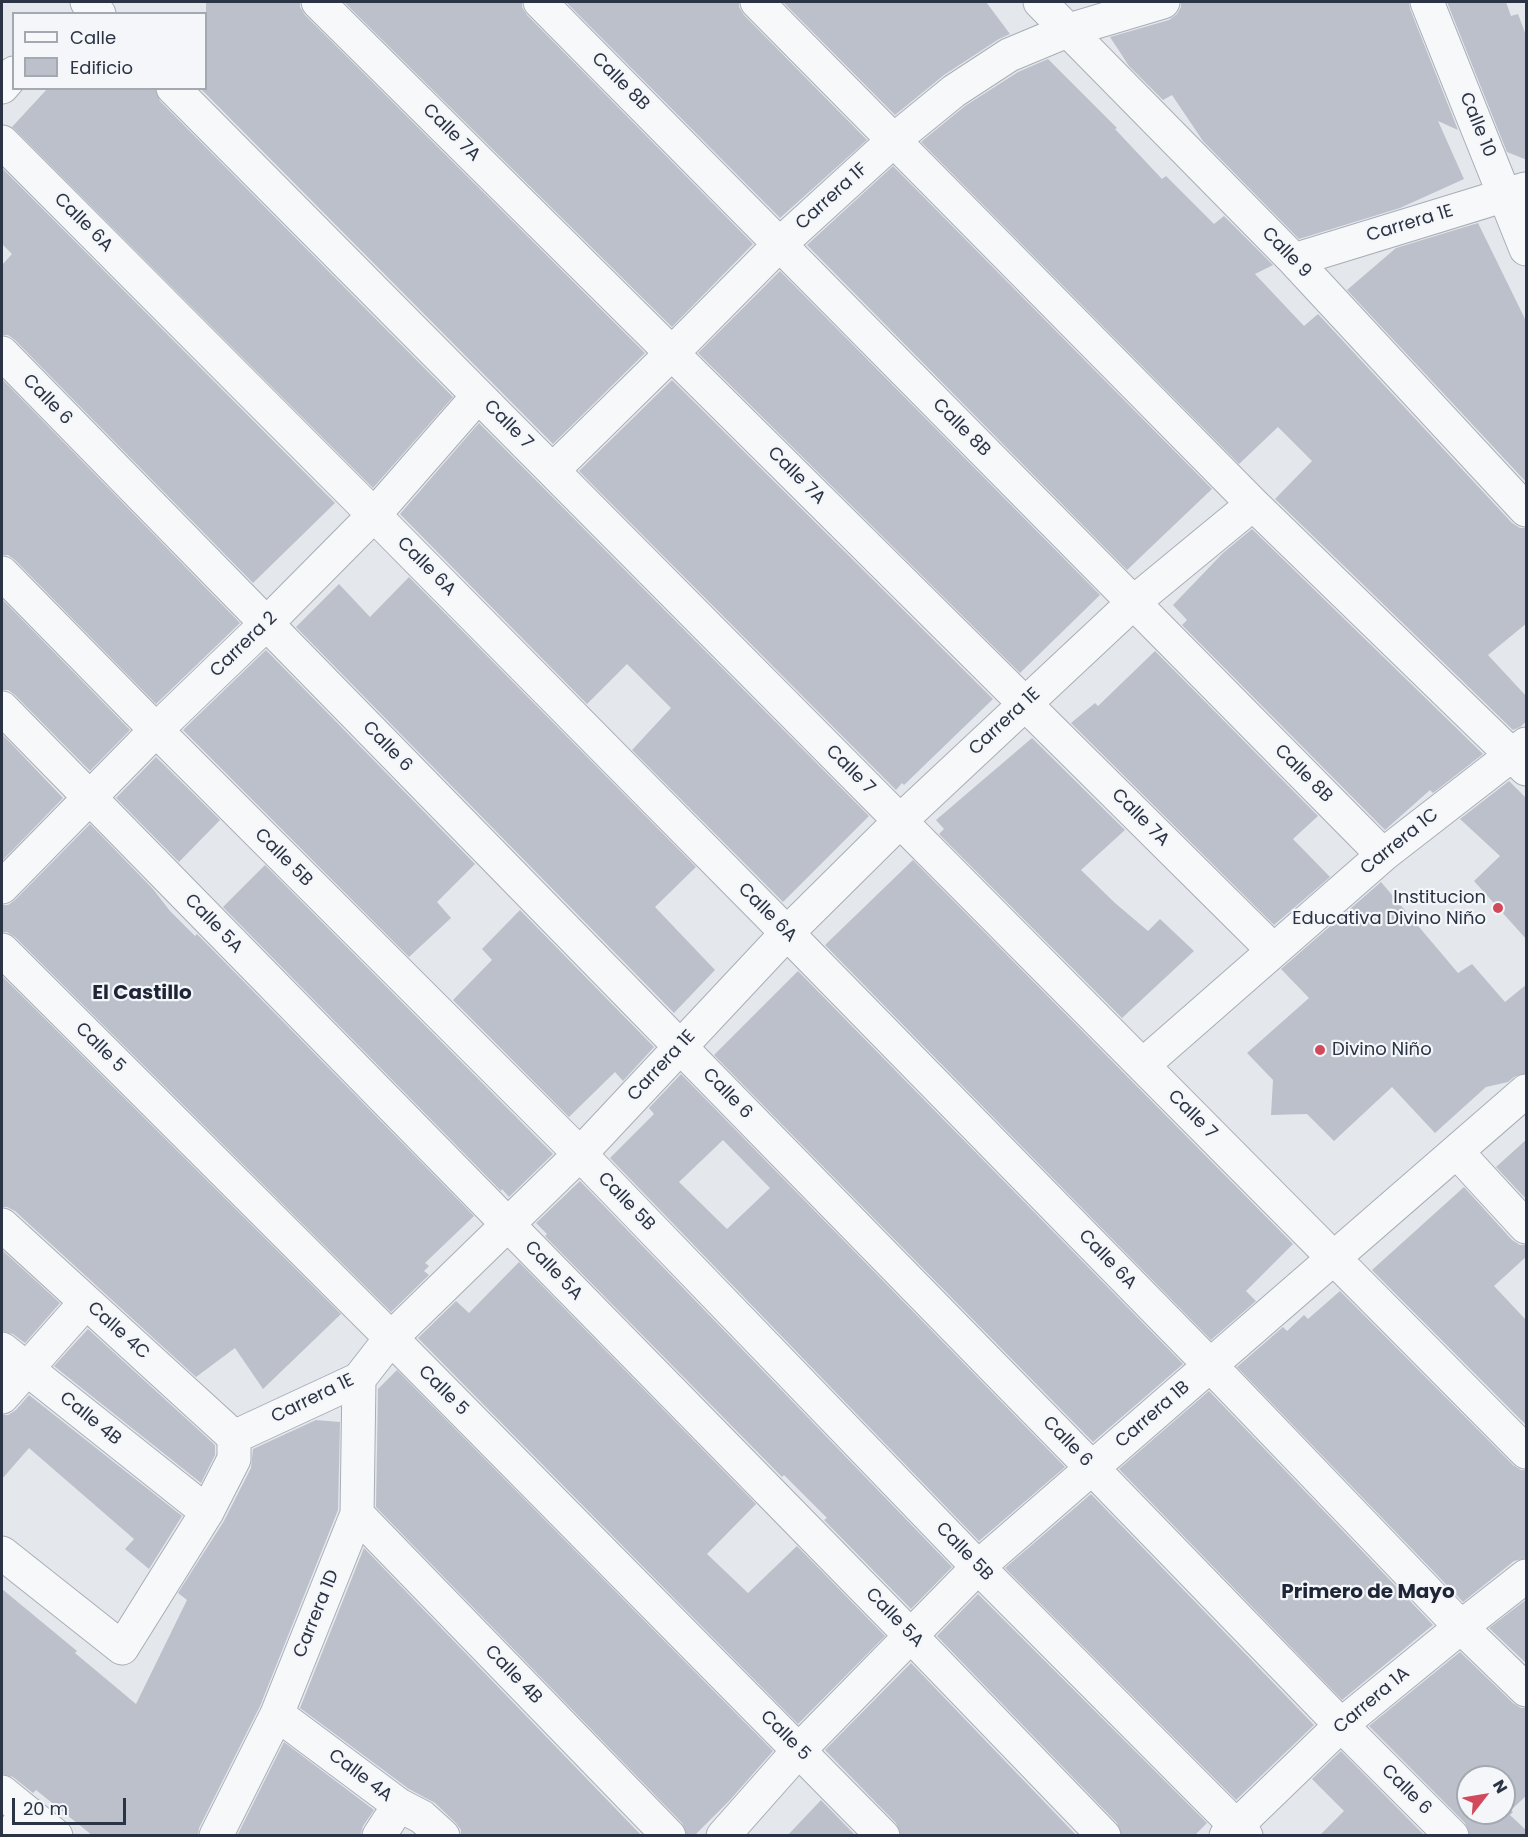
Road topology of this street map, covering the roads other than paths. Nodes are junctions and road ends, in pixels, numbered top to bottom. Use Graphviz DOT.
graph roads {
  1 [pos="318,2"];
  2 [pos="540,2"];
  3 [pos="757,2"];
  4 [pos="1040,2"];
  5 [pos="1162,2"];
  6 [pos="1427,2"];
  7 [pos="1069,30"];
  8 [pos="12,75"];
  9 [pos="2,87"];
  10 [pos="175,90"];
  11 [pos="2,141"];
  12 [pos="894,141"];
  13 [pos="1516,192"];
  14 [pos="780,244"];
  15 [pos="1527,249"];
  16 [pos="1294,260"];
  17 [pos="2,353"];
  18 [pos="672,353"];
  19 [pos="478,396"];
  20 [pos="553,471"];
  21 [pos="1253,504"];
  22 [pos="1527,510"];
  23 [pos="374,515"];
  24 [pos="2,573"];
  25 [pos="1134,602"];
  26 [pos="266,624"];
  27 [pos="1025,704"];
  28 [pos="2,708"];
  29 [pos="156,730"];
  30 [pos="1522,755"];
  31 [pos="90,797"];
  32 [pos="900,821"];
  33 [pos="1383,855"];
  34 [pos="2,886"];
  35 [pos="787,933"];
  36 [pos="2,950"];
  37 [pos="1273,950"];
  38 [pos="681,1047"];
  39 [pos="1143,1065"];
  40 [pos="1527,1091"];
  41 [pos="1457,1152"];
  42 [pos="580,1154"];
  43 [pos="508,1225"];
  44 [pos="2,1226"];
  45 [pos="1527,1227"];
  46 [pos="1333,1257"];
  47 [pos="86,1302"];
  48 [pos="391,1338"];
  49 [pos="2,1349"];
  50 [pos="1210,1365"];
  51 [pos="28,1369"];
  52 [pos="359,1379"];
  53 [pos="2,1397"];
  54 [pos="234,1437"];
  55 [pos="1527,1452"];
  56 [pos="1092,1468"];
  57 [pos="207,1512"];
  58 [pos="357,1514"];
  59 [pos="2,1553"];
  60 [pos="978,1567"];
  61 [pos="1527,1576"];
  62 [pos="1461,1627"];
  63 [pos="911,1636"];
  64 [pos="1527,1690"];
  65 [pos="277,1714"];
  66 [pos="1341,1725"];
  67 [pos="799,1750"];
  68 [pos="2,1792"];
  69 [pos="399,1805"];
  70 [pos="18,1824"];
  71 [pos="1237,1832"];
  72 [pos="56,1836"];
  73 [pos="216,1836"];
  74 [pos="380,1836"];
  75 [pos="443,1836"];
  76 [pos="669,1836"];
  77 [pos="723,1836"];
  78 [pos="883,1836"];
  79 [pos="1104,1836"];
  80 [pos="1452,1836"];
  1 -- 18 [label="street, Calle 7A"];
  2 -- 14 [label="street, Calle 8B"];
  3 -- 12 [label="street"];
  4 -- 7 [label="street, Calle 9"];
  5 -- 7 [label="street, Carrera 1F"];
  6 -- 13 [label="street, Calle 10"];
  7 -- 12 [label="street, Carrera 1F"];
  7 -- 16 [label="street, Calle 9"];
  8 -- 9 [label="street"];
  10 -- 19 [label="street, Calle 7"];
  11 -- 23 [label="street, Calle 6A"];
  12 -- 14 [label="street, Carrera 1F"];
  12 -- 21 [label="street"];
  13 -- 15 [label="street, Calle 10"];
  13 -- 16 [label="street, Carrera 1E"];
  14 -- 18 [label="street, Carrera 1F"];
  14 -- 25 [label="street, Calle 8B"];
  16 -- 22 [label="street, Calle 9"];
  17 -- 26 [label="street, Calle 6"];
  18 -- 20 [label="street, Carrera 1F"];
  18 -- 27 [label="street, Calle 7A"];
  19 -- 20 [label="street, Calle 7"];
  19 -- 23 [label="street, Carrera 2"];
  20 -- 32 [label="street, Calle 7"];
  21 -- 25 [label="street, Carrera 1E"];
  21 -- 30 [label="street"];
  23 -- 26 [label="street, Carrera 2"];
  23 -- 35 [label="street, Calle 6A"];
  24 -- 29 [label="street, Calle 5B"];
  25 -- 27 [label="street, Carrera 1E"];
  25 -- 33 [label="street, Calle 8B"];
  26 -- 29 [label="street, Carrera 2"];
  26 -- 38 [label="street, Calle 6"];
  27 -- 32 [label="street, Carrera 1E"];
  27 -- 37 [label="street, Calle 7A"];
  28 -- 31 [label="street, Calle 5A"];
  29 -- 31 [label="street, Carrera 2"];
  29 -- 42 [label="street, Calle 5B"];
  30 -- 33 [label="street, Carrera 1C"];
  31 -- 34 [label="street, Carrera 2"];
  31 -- 43 [label="street, Calle 5A"];
  32 -- 35 [label="street, Carrera 1E"];
  32 -- 39 [label="street, Calle 7"];
  33 -- 37 [label="street, Carrera 1C"];
  35 -- 38 [label="street, Carrera 1E"];
  35 -- 50 [label="street, Calle 6A"];
  36 -- 48 [label="street, Calle 5"];
  37 -- 39 [label="street, Carrera 1C"];
  38 -- 42 [label="street, Carrera 1E"];
  38 -- 56 [label="street, Calle 6"];
  39 -- 46 [label="street, Calle 7"];
  40 -- 41 [label="street, Carrera 1B"];
  41 -- 45 [label="street"];
  41 -- 46 [label="street, Carrera 1B"];
  42 -- 43 [label="street, Carrera 1E"];
  42 -- 60 [label="street, Calle 5B"];
  43 -- 48 [label="street, Carrera 1E"];
  43 -- 63 [label="street, Calle 5A"];
  44 -- 47 [label="street, Calle 4C"];
  46 -- 50 [label="street, Carrera 1B"];
  46 -- 55 [label="street, Calle 7"];
  47 -- 51 [label="street"];
  47 -- 54 [label="street, Calle 4C"];
  48 -- 52 [label="street, Carrera 1E"];
  48 -- 67 [label="street, Calle 5"];
  49 -- 51 [label="street, Calle 4B"];
  50 -- 56 [label="street, Carrera 1B"];
  50 -- 62 [label="street, Calle 6A"];
  51 -- 53 [label="street"];
  51 -- 57 [label="street, Calle 4B"];
  52 -- 54 [label="street, Carrera 1E"];
  52 -- 58 [label="street, Carrera 1D"];
  54 -- 57 [label="street"];
  56 -- 60 [label="street, Carrera 1B"];
  56 -- 66 [label="street, Calle 6"];
  57 -- 59 [label="street"];
  58 -- 65 [label="street, Carrera 1D"];
  58 -- 76 [label="street, Calle 4B"];
  60 -- 63 [label="street, Carrera 1B"];
  60 -- 71 [label="street, Calle 5B"];
  61 -- 62 [label="street, Carrera 1A"];
  62 -- 64 [label="street, Calle 6A"];
  62 -- 66 [label="street, Carrera 1A"];
  63 -- 67 [label="street, Carrera 1B"];
  63 -- 79 [label="street, Calle 5A"];
  65 -- 69 [label="street, Calle 4A"];
  65 -- 73 [label="street, Carrera 1D"];
  66 -- 71 [label="street, Carrera 1A"];
  66 -- 80 [label="street, Calle 6"];
  67 -- 77 [label="street, Carrera 1B"];
  67 -- 78 [label="street, Calle 5"];
  68 -- 70 [label="street"];
  69 -- 74 [label="street"];
  69 -- 75 [label="street, Calle 4A"];
  70 -- 72 [label="street"];
}
